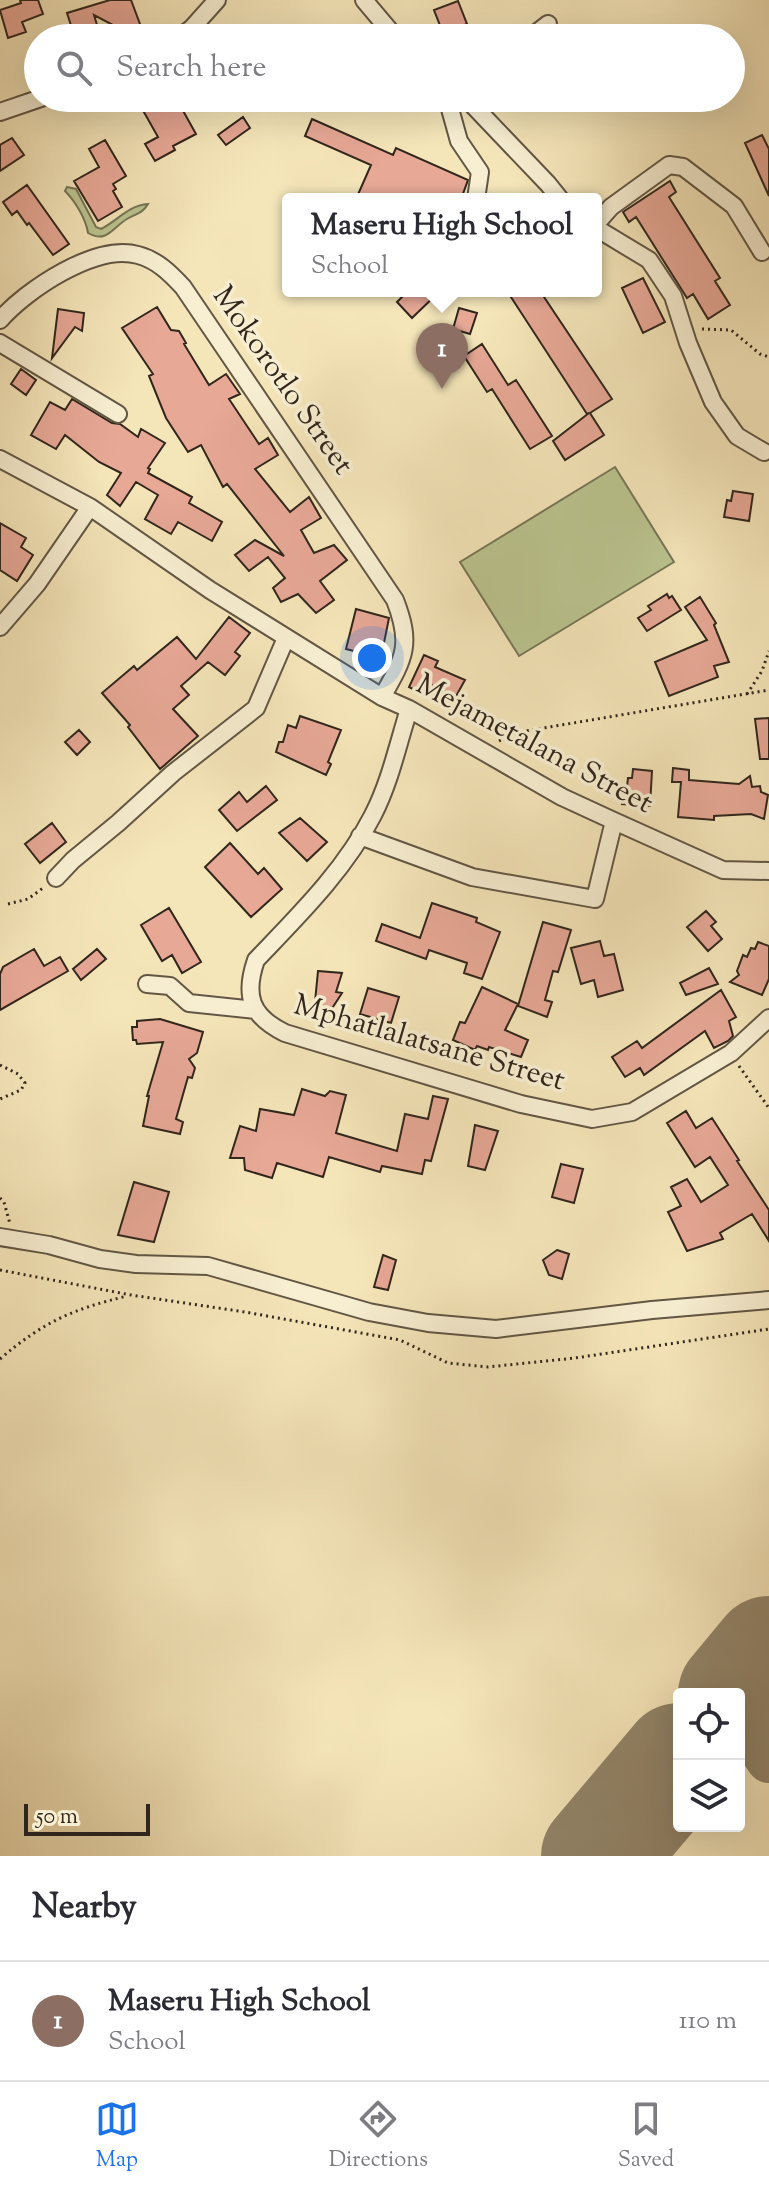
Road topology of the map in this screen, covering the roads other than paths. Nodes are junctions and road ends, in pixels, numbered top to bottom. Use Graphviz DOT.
graph roads {
  1 [pos="217,0"];
  2 [pos="364,0"];
  3 [pos="196,24"];
  4 [pos="384,24"];
  5 [pos="24,104"];
  6 [pos="0,112"];
  7 [pos="451,112"];
  8 [pos="480,112"];
  9 [pos="477,193"];
  10 [pos="555,193"];
  11 [pos="602,218"];
  12 [pos="602,230"];
  13 [pos="762,252"];
  14 [pos="0,320"];
  15 [pos="0,343"];
  16 [pos="118,414"];
  17 [pos="764,452"];
  18 [pos="0,459"];
  19 [pos="90,507"];
  20 [pos="0,627"];
  21 [pos="286,638"];
  22 [pos="382,697"];
  23 [pos="409,709"];
  24 [pos="614,821"];
  25 [pos="360,836"];
  26 [pos="769,871"];
  27 [pos="56,878"];
  28 [pos="147,984"];
  29 [pos="256,1010"];
  30 [pos="769,1018"];
  31 [pos="7,1239"];
  32 [pos="769,1300"];
  1 -- 3 [label="street"];
  2 -- 4 [label="street"];
  5 -- 6 [label="street"];
  7 -- 9 [label="street"];
  8 -- 10 [label="street"];
  11 -- 13 [label="street"];
  12 -- 17 [label="street"];
  14 -- 22 [label="street, Mokorotlo Street"];
  15 -- 16 [label="street"];
  18 -- 19 [label="street, Mejametalana Street"];
  19 -- 20 [label="street"];
  19 -- 21 [label="street, Mejametalana Street"];
  21 -- 22 [label="street, Mejametalana Street"];
  21 -- 27 [label="street"];
  22 -- 23 [label="street, Mejametalana Street"];
  23 -- 24 [label="street, Mejametalana Street"];
  23 -- 25 [label="street, Mphatlalatsane Street"];
  24 -- 25 [label="street"];
  24 -- 26 [label="street, Mejametalana Street"];
  25 -- 29 [label="street, Mphatlalatsane Street"];
  28 -- 29 [label="street"];
  29 -- 30 [label="street, Mphatlalatsane Street"];
  31 -- 32 [label="street"];
}
